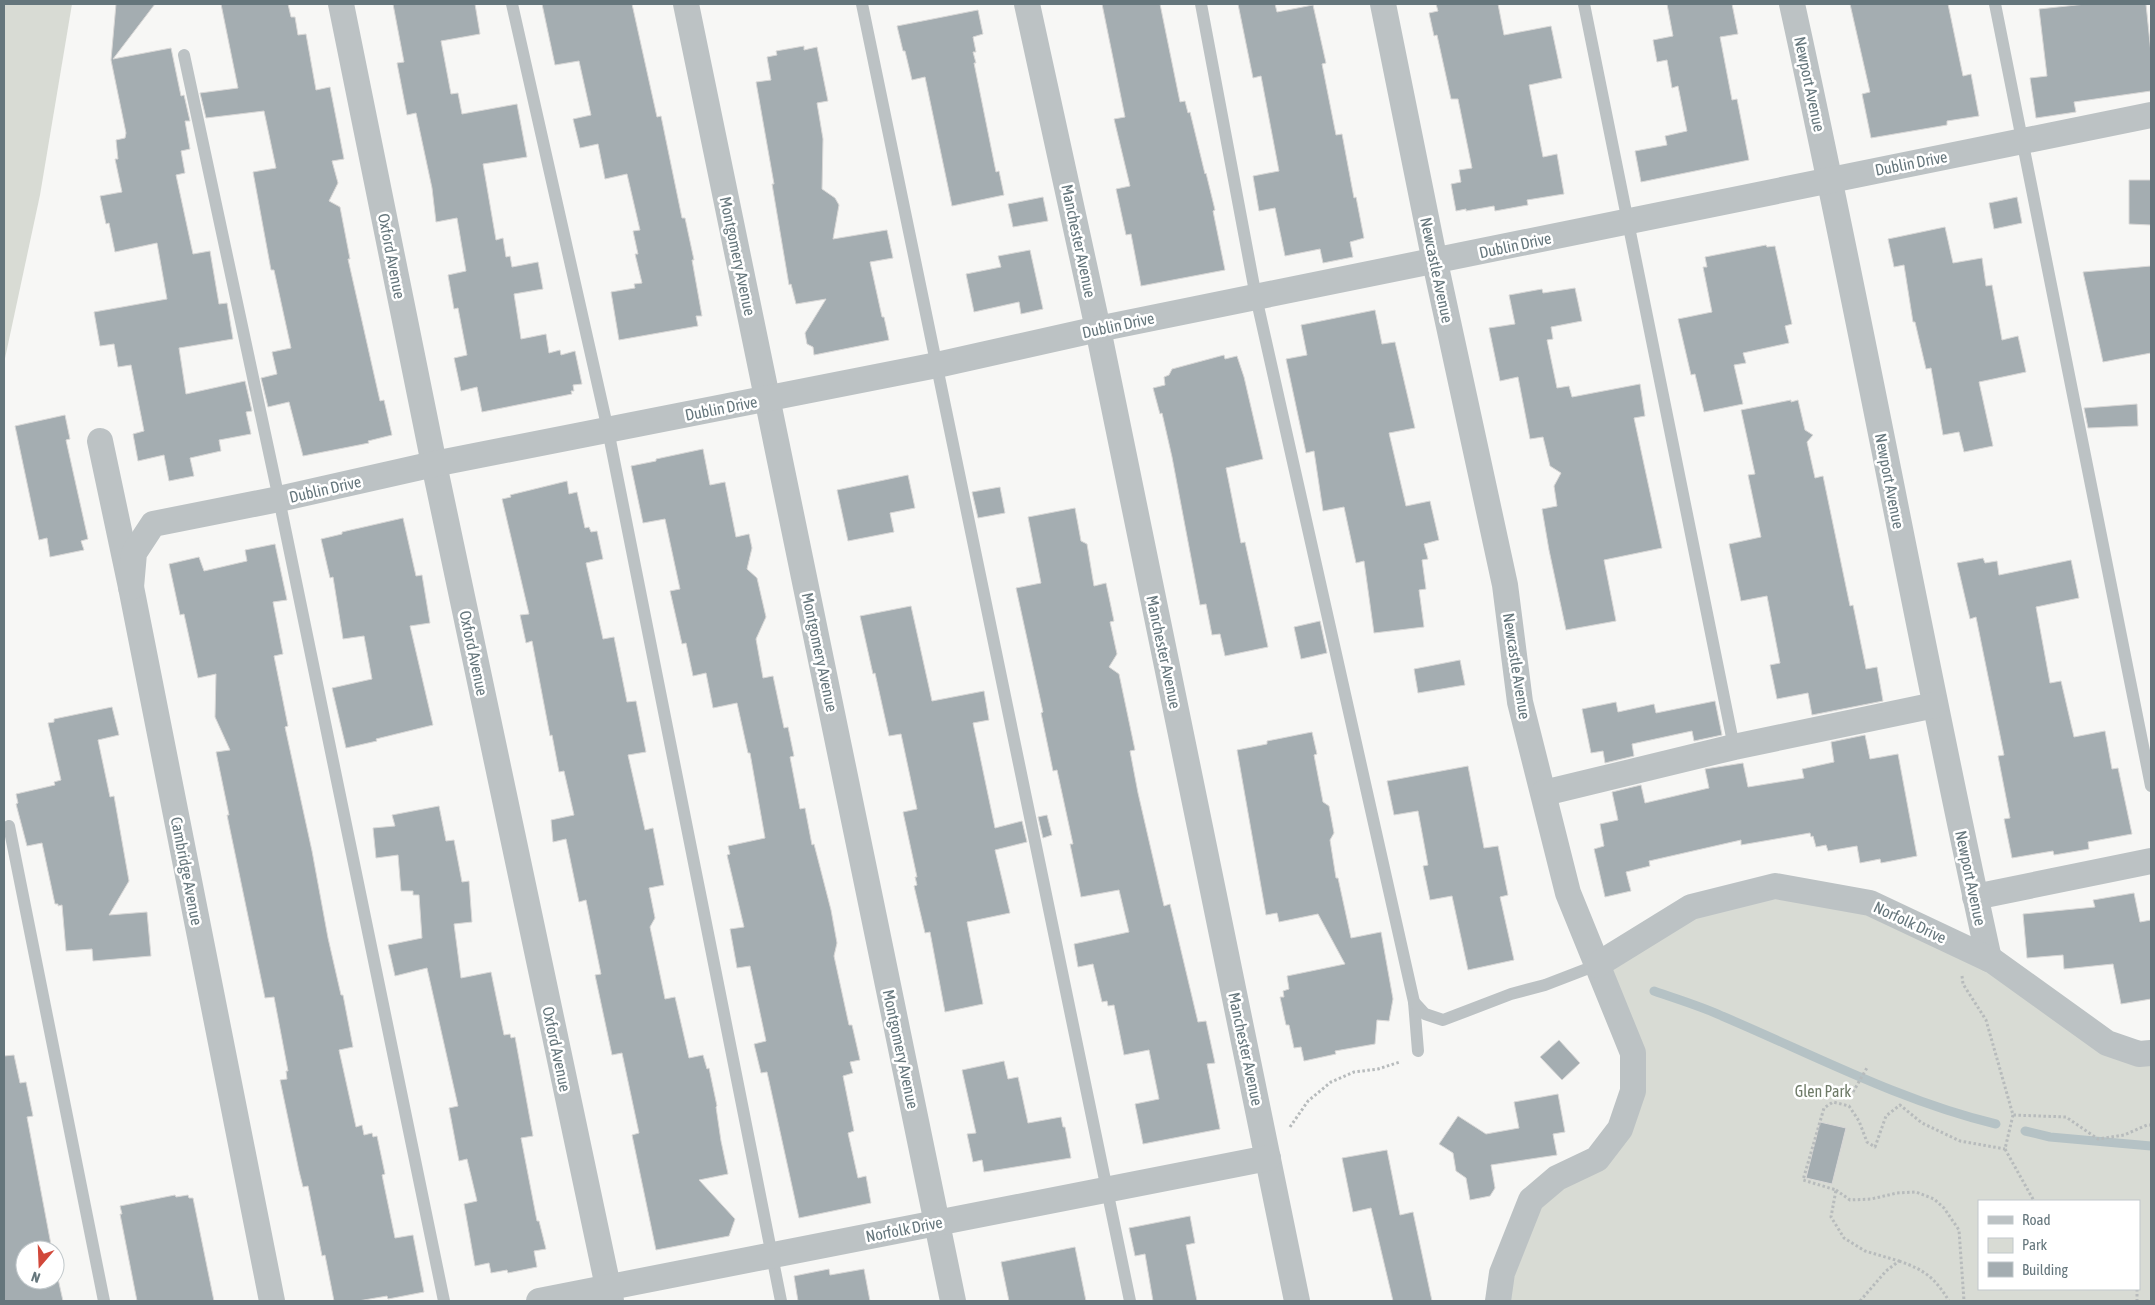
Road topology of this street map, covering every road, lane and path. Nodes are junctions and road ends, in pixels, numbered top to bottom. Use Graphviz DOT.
graph roads {
  1 [pos="341,4"];
  2 [pos="512,4"];
  3 [pos="686,4"];
  4 [pos="862,4"];
  5 [pos="1027,4"];
  6 [pos="1201,4"];
  7 [pos="1383,4"];
  8 [pos="1584,4"];
  9 [pos="1792,4"];
  10 [pos="1995,4"];
  11 [pos="184,55"];
  12 [pos="2151,115"];
  13 [pos="2024,141"];
  14 [pos="1830,179"];
  15 [pos="1627,222"];
  16 [pos="1435,262"];
  17 [pos="1256,296"];
  18 [pos="1098,329"];
  19 [pos="937,365"];
  20 [pos="768,398"];
  21 [pos="608,430"];
  22 [pos="100,442"];
  23 [pos="434,464"];
  24 [pos="279,499"];
  25 [pos="131,588"];
  26 [pos="1934,705"];
  27 [pos="1734,747"];
  28 [pos="2151,786"];
  29 [pos="1544,793"];
  30 [pos="9,826"];
  31 [pos="2151,861"];
  32 [pos="1975,897"];
  33 [pos="1978,954"];
  34 [pos="1597,965"];
  35 [pos="1414,1002"];
  36 [pos="1418,1051"];
  37 [pos="2151,1053"];
  38 [pos="1868,1066"];
  39 [pos="1853,1091"];
  40 [pos="2013,1115"];
  41 [pos="2151,1125"];
  42 [pos="2005,1149"];
  43 [pos="1268,1158"];
  44 [pos="1107,1189"];
  45 [pos="1836,1190"];
  46 [pos="2033,1200"];
  47 [pos="936,1222"];
  48 [pos="772,1254"];
  49 [pos="1899,1261"];
  50 [pos="609,1294"];
  51 [pos="104,1301"];
  52 [pos="272,1301"];
  53 [pos="444,1301"];
  54 [pos="539,1301"];
  55 [pos="781,1301"];
  56 [pos="953,1301"];
  57 [pos="1130,1301"];
  58 [pos="1297,1301"];
  59 [pos="1498,1301"];
  60 [pos="1860,1301"];
  61 [pos="1949,1301"];
  62 [pos="1964,1301"];
  1 -- 23 [label="street, Oxford Avenue"];
  2 -- 21 [label="lane"];
  3 -- 20 [label="street, Montgomery Avenue"];
  4 -- 19 [label="lane"];
  5 -- 18 [label="street, Manchester Avenue"];
  6 -- 17 [label="lane"];
  7 -- 16 [label="street, Newcastle Avenue"];
  8 -- 15 [label="lane"];
  9 -- 14 [label="street, Newport Avenue"];
  10 -- 13 [label="lane"];
  11 -- 24 [label="lane"];
  12 -- 13 [label="street, Dublin Drive"];
  13 -- 14 [label="street, Dublin Drive"];
  13 -- 28 [label="lane"];
  14 -- 15 [label="street, Dublin Drive"];
  14 -- 26 [label="street, Newport Avenue"];
  15 -- 16 [label="street, Dublin Drive"];
  15 -- 27 [label="lane"];
  16 -- 17 [label="street, Dublin Drive"];
  16 -- 29 [label="street, Newcastle Avenue"];
  17 -- 18 [label="street, Dublin Drive"];
  17 -- 35 [label="lane"];
  18 -- 19 [label="street, Dublin Drive"];
  18 -- 43 [label="street, Manchester Avenue"];
  19 -- 20 [label="street, Dublin Drive"];
  19 -- 44 [label="lane"];
  20 -- 21 [label="street, Dublin Drive"];
  20 -- 47 [label="street, Montgomery Avenue"];
  21 -- 23 [label="street, Dublin Drive"];
  21 -- 48 [label="lane"];
  22 -- 25 [label="street, Cambridge Avenue"];
  23 -- 24 [label="street, Dublin Drive"];
  23 -- 50 [label="street, Oxford Avenue"];
  24 -- 25 [label="street, Dublin Drive"];
  24 -- 53 [label="lane"];
  25 -- 52 [label="street, Cambridge Avenue"];
  26 -- 27 [label="street"];
  26 -- 32 [label="street, Newport Avenue"];
  27 -- 29 [label="street"];
  29 -- 34 [label="street, Newcastle Avenue"];
  30 -- 51 [label="lane"];
  31 -- 32 [label="street"];
  32 -- 33 [label="street, Newport Avenue"];
  33 -- 34 [label="street, Norfolk Drive"];
  33 -- 37 [label="street, Norfolk Drive"];
  33 -- 40 [label="path"];
  34 -- 35 [label="lane"];
  34 -- 59 [label="street, Newcastle Avenue"];
  35 -- 36 [label="lane"];
  38 -- 39 [label="path"];
  40 -- 41 [label="path"];
  40 -- 42 [label="path"];
  42 -- 45 [label="path"];
  42 -- 46 [label="path"];
  43 -- 44 [label="street, Norfolk Drive"];
  43 -- 58 [label="street, Manchester Avenue"];
  44 -- 47 [label="street, Norfolk Drive"];
  44 -- 57 [label="lane"];
  45 -- 49 [label="path"];
  45 -- 62 [label="path"];
  47 -- 48 [label="street, Norfolk Drive"];
  47 -- 56 [label="street, Montgomery Avenue"];
  48 -- 50 [label="street, Norfolk Drive"];
  48 -- 55 [label="lane"];
  49 -- 60 [label="path"];
  49 -- 61 [label="path"];
  50 -- 54 [label="street, Norfolk Drive"];
}
